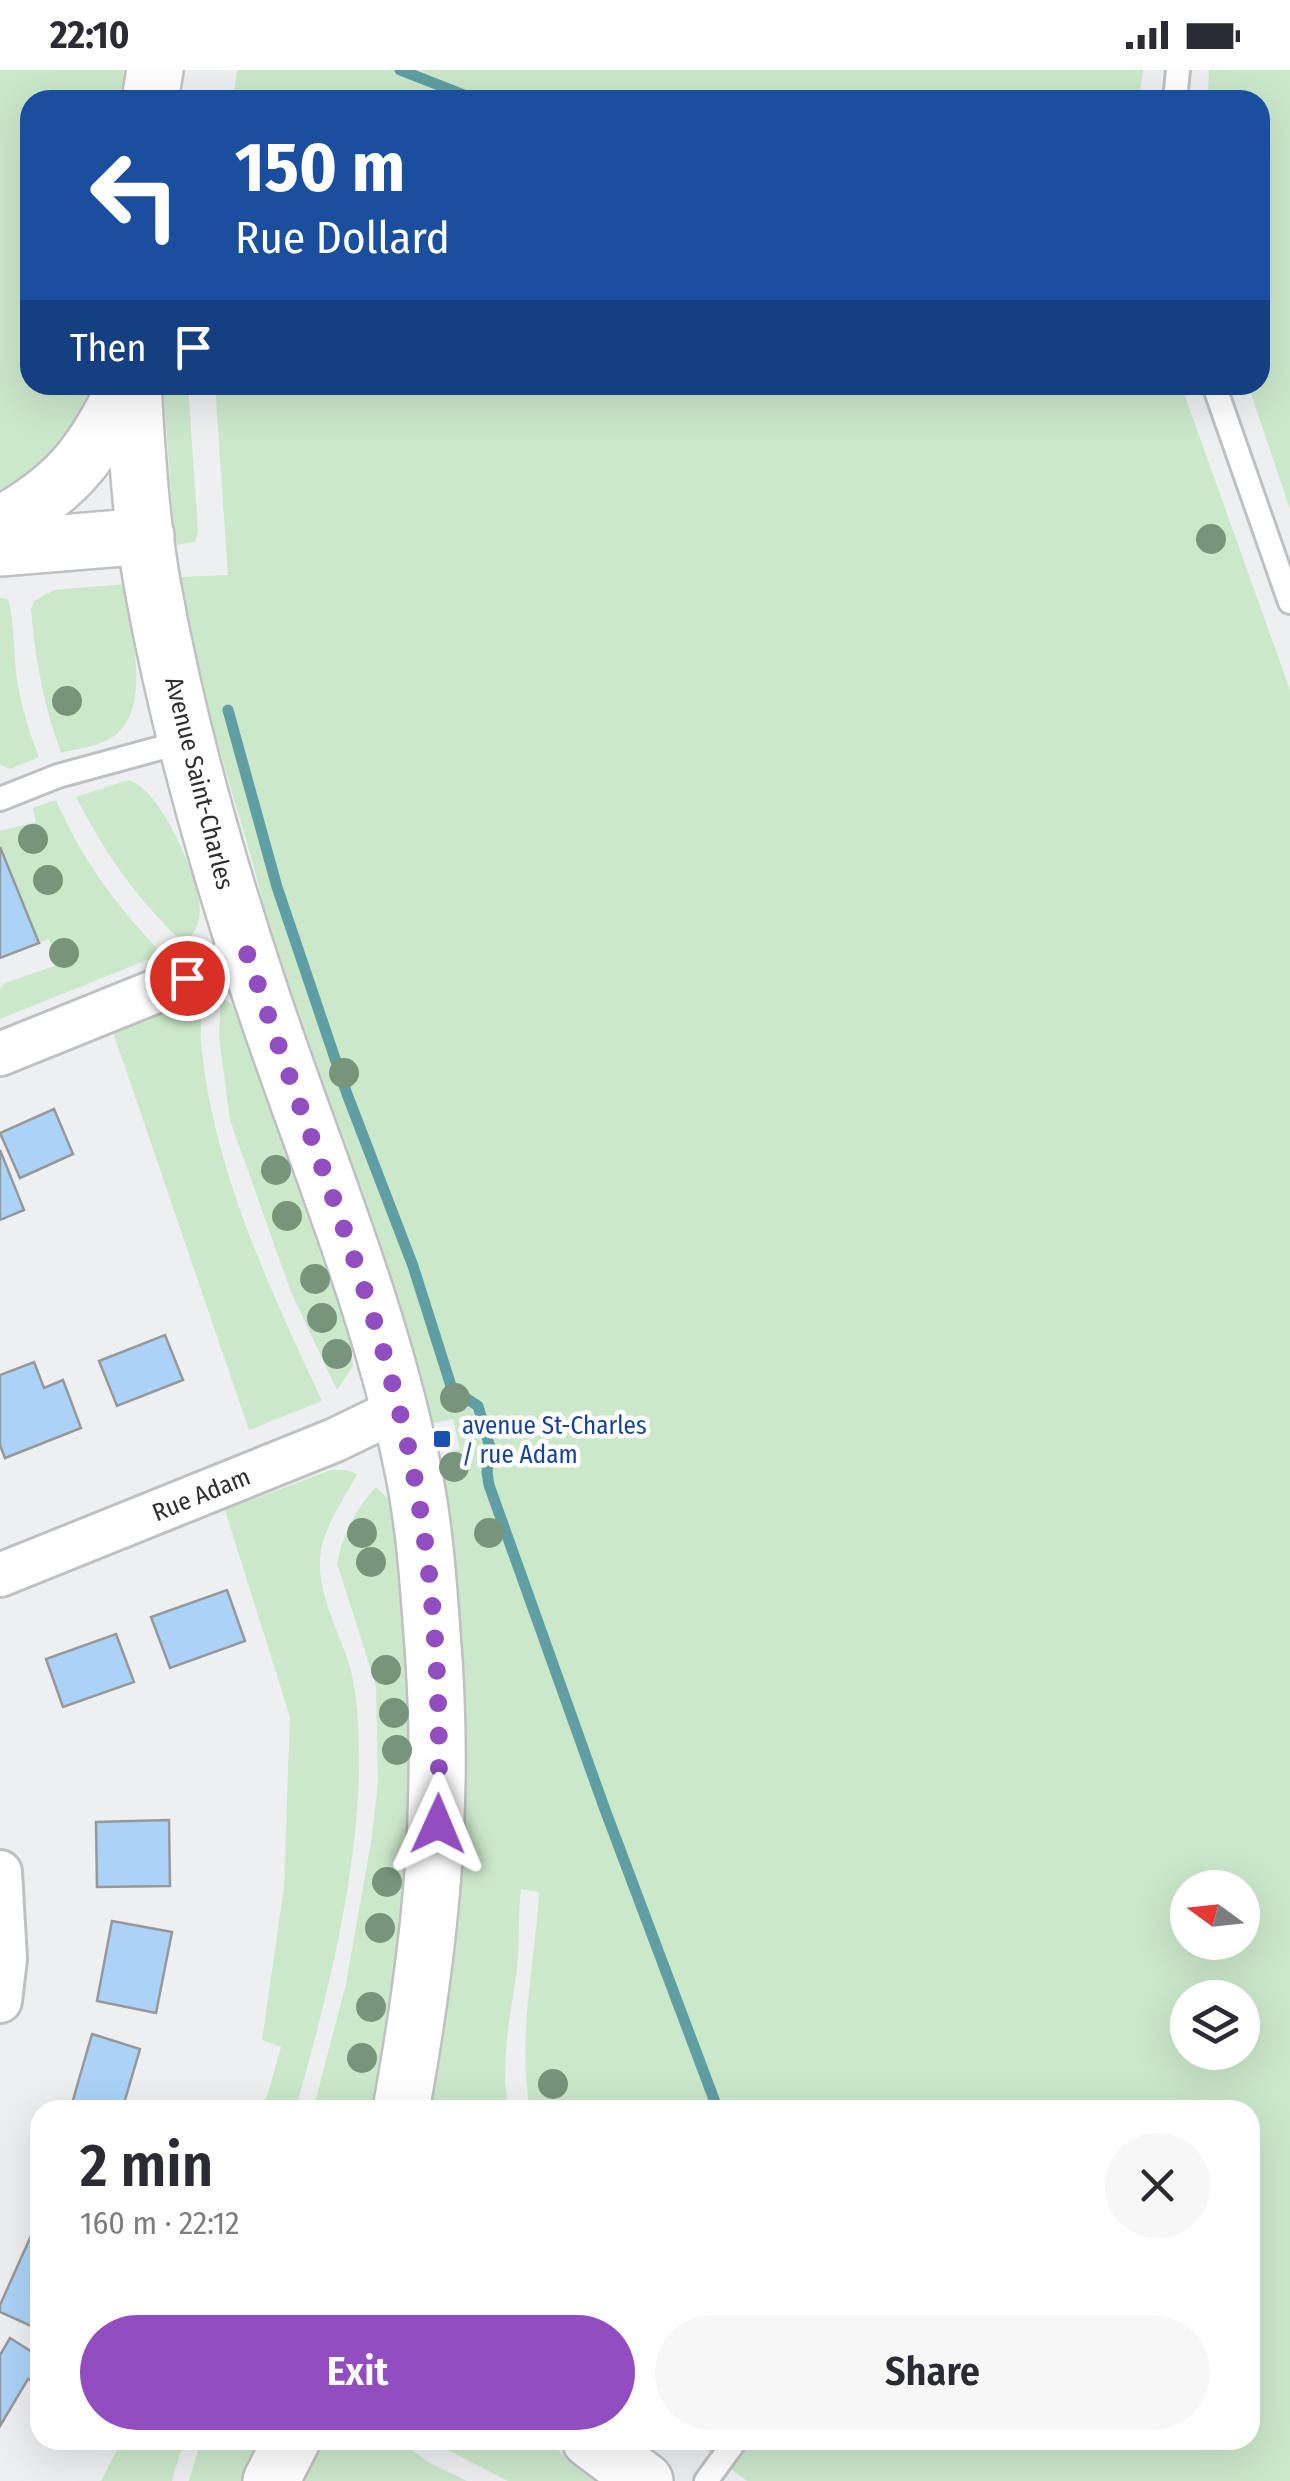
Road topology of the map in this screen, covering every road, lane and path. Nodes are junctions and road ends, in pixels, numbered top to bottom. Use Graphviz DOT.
graph roads {
  1 [pos="124,395"];
  2 [pos="131,395"];
  3 [pos="1218,395"];
  4 [pos="0,526"];
  5 [pos="146,536"];
  6 [pos="0,548"];
  7 [pos="1290,602"];
  8 [pos="186,741"];
  9 [pos="0,799"];
  10 [pos="248,954"];
  11 [pos="0,1054"];
  12 [pos="400,1409"];
  13 [pos="0,1575"];
  14 [pos="0,1872"];
  15 [pos="0,2001"];
  16 [pos="403,2100"];
  17 [pos="287,2450"];
  18 [pos="603,2450"];
  19 [pos="729,2450"];
  20 [pos="271,2481"];
  21 [pos="645,2481"];
  22 [pos="706,2481"];
  1 -- 4 [label="street"];
  2 -- 5 [label="street, Avenue Saint-Charles"];
  3 -- 7 [label="lane"];
  5 -- 6 [label="street"];
  5 -- 8 [label="street, Avenue Saint-Charles"];
  8 -- 9 [label="lane"];
  8 -- 10 [label="street, Avenue Saint-Charles"];
  10 -- 11 [label="street"];
  10 -- 12 [label="street, Avenue Saint-Charles"];
  12 -- 13 [label="street, Rue Adam"];
  12 -- 16 [label="street, Avenue Saint-Charles"];
  14 -- 15 [label="street"];
  17 -- 20 [label="street"];
  18 -- 21 [label="street"];
  19 -- 22 [label="lane"];
}
